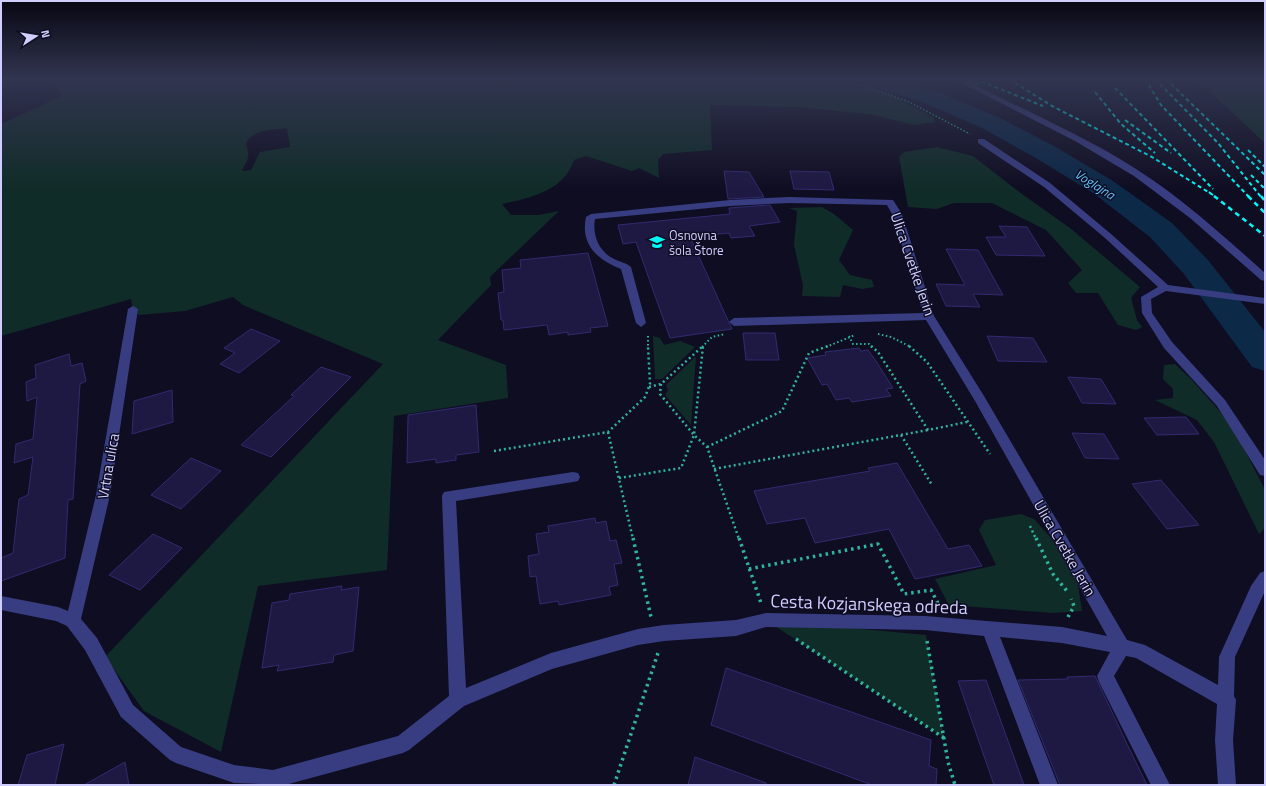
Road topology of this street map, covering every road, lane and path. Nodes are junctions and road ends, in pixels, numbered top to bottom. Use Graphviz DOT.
graph roads {
  1 [pos="942,116"];
  2 [pos="1031,116"];
  3 [pos="981,141"];
  4 [pos="1265,278"];
  5 [pos="1165,288"];
  6 [pos="1261,300"];
  7 [pos="133,309"];
  8 [pos="929,316"];
  9 [pos="734,322"];
  10 [pos="746,322"];
  11 [pos="641,323"];
  12 [pos="873,333"];
  13 [pos="861,334"];
  14 [pos="849,336"];
  15 [pos="702,346"];
  16 [pos="661,384"];
  17 [pos="649,387"];
  18 [pos="967,422"];
  19 [pos="928,430"];
  20 [pos="608,432"];
  21 [pos="694,435"];
  22 [pos="901,435"];
  23 [pos="707,447"];
  24 [pos="494,451"];
  25 [pos="992,457"];
  26 [pos="714,468"];
  27 [pos="1265,471"];
  28 [pos="573,477"];
  29 [pos="619,478"];
  30 [pos="932,485"];
  31 [pos="1027,520"];
  32 [pos="749,569"];
  33 [pos="1265,578"];
  34 [pos="1,603"];
  35 [pos="948,608"];
  36 [pos="1062,618"];
  37 [pos="766,620"];
  38 [pos="73,621"];
  39 [pos="925,623"];
  40 [pos="989,629"];
  41 [pos="660,633"];
  42 [pos="793,637"];
  43 [pos="1122,647"];
  44 [pos="458,700"];
  45 [pos="1227,700"];
  46 [pos="944,738"];
  47 [pos="270,782"];
  48 [pos="614,785"];
  49 [pos="955,785"];
  50 [pos="1049,785"];
  51 [pos="1161,785"];
  52 [pos="1227,785"];
  1 -- 3 [label="path"];
  2 -- 4 [label="street"];
  3 -- 5 [label="street"];
  5 -- 6 [label="street"];
  5 -- 27 [label="street"];
  7 -- 38 [label="street, Vrtna ulica"];
  8 -- 10 [label="street"];
  8 -- 11 [label="street, Ulica Cvetke Jerin"];
  8 -- 43 [label="street, Ulica Cvetke Jerin"];
  9 -- 10 [label="street"];
  10 -- 15 [label="path"];
  11 -- 17 [label="path"];
  12 -- 18 [label="path"];
  13 -- 14 [label="path"];
  14 -- 19 [label="path"];
  14 -- 23 [label="path"];
  15 -- 16 [label="path"];
  15 -- 21 [label="path"];
  16 -- 17 [label="path"];
  16 -- 21 [label="path"];
  17 -- 20 [label="path"];
  18 -- 19 [label="path"];
  18 -- 25 [label="path"];
  19 -- 22 [label="path"];
  20 -- 24 [label="path"];
  20 -- 29 [label="path"];
  21 -- 23 [label="path"];
  21 -- 29 [label="path"];
  22 -- 26 [label="path"];
  22 -- 30 [label="path"];
  23 -- 26 [label="path"];
  26 -- 32 [label="path"];
  28 -- 44 [label="street"];
  29 -- 41 [label="path"];
  31 -- 36 [label="path"];
  32 -- 35 [label="path"];
  32 -- 37 [label="path"];
  33 -- 45 [label="street"];
  34 -- 38 [label="street"];
  37 -- 39 [label="street, Cesta Kozjanskega odreda"];
  37 -- 41 [label="street, Cesta Kozjanskega odreda"];
  38 -- 47 [label="street"];
  39 -- 40 [label="street, Cesta Kozjanskega odreda"];
  39 -- 46 [label="path"];
  40 -- 43 [label="street, Cesta Kozjanskega odreda"];
  40 -- 50 [label="street"];
  41 -- 44 [label="street, Cesta Kozjanskega odreda"];
  41 -- 48 [label="path"];
  42 -- 46 [label="path"];
  43 -- 45 [label="street, Cesta Kozjanskega odreda"];
  43 -- 51 [label="street"];
  44 -- 47 [label="street, Cesta Kozjanskega odreda"];
  45 -- 52 [label="street"];
  46 -- 49 [label="path"];
}
